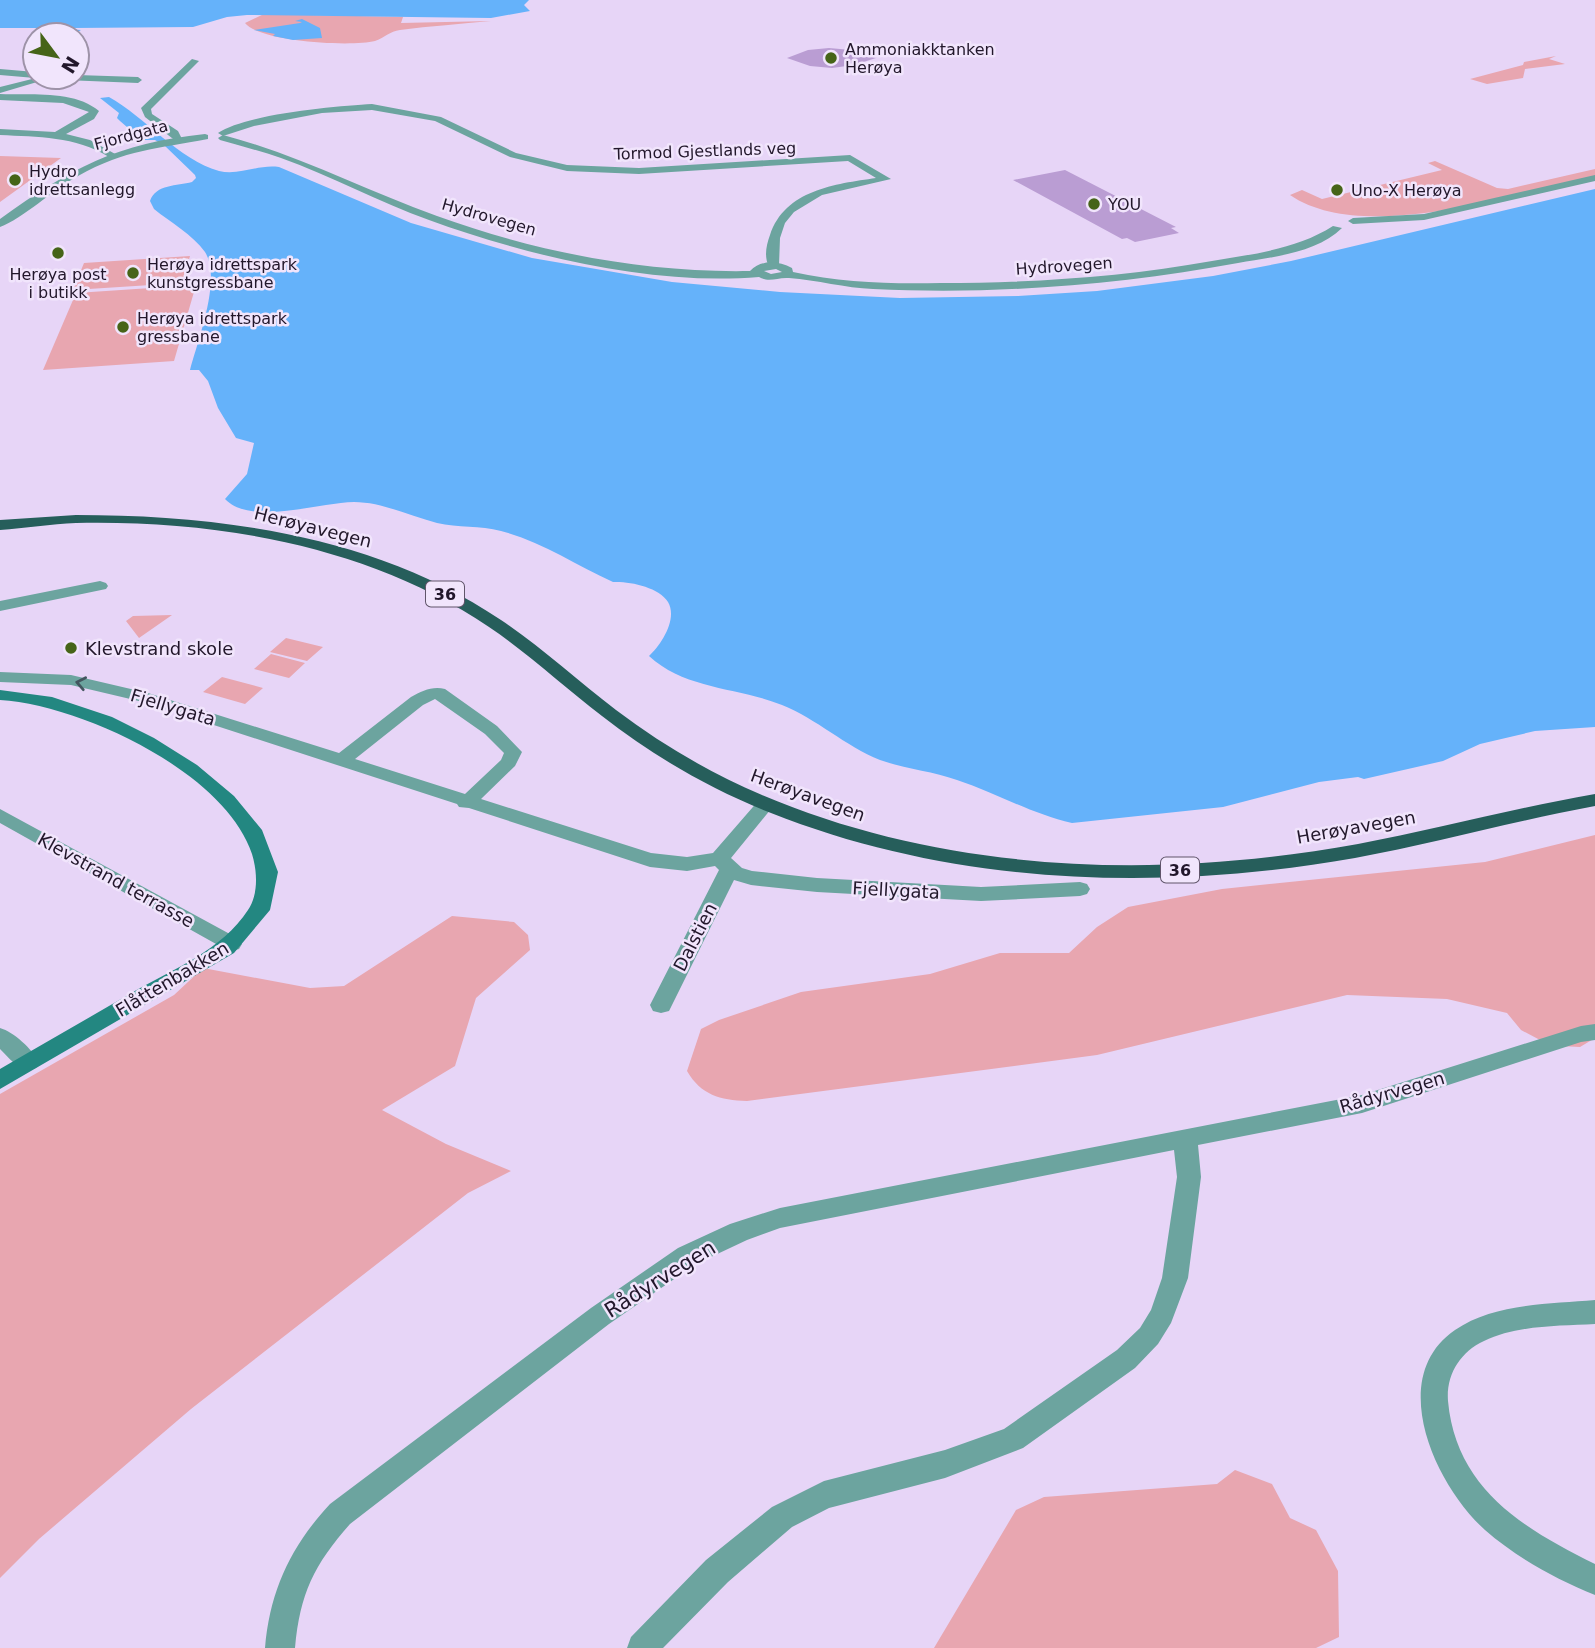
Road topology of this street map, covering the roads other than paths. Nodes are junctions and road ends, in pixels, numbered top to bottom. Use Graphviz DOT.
graph roads {
  1 [pos="195,61"];
  2 [pos="0,72"];
  3 [pos="21,74"];
  4 [pos="91,78"];
  5 [pos="138,80"];
  6 [pos="21,85"];
  7 [pos="0,90"];
  8 [pos="0,97"];
  9 [pos="0,132"];
  10 [pos="223,135"];
  11 [pos="56,136"];
  12 [pos="173,139"];
  13 [pos="112,155"];
  14 [pos="1595,178"];
  15 [pos="0,224"];
  16 [pos="773,265"];
  17 [pos="757,274"];
  18 [pos="787,274"];
  19 [pos="0,517"];
  20 [pos="70,519"];
  21 [pos="0,525"];
  22 [pos="100,586"];
  23 [pos="0,606"];
  24 [pos="0,677"];
  25 [pos="0,695"];
  26 [pos="341,761"];
  27 [pos="1595,800"];
  28 [pos="466,803"];
  29 [pos="766,804"];
  30 [pos="0,815"];
  31 [pos="724,864"];
  32 [pos="1080,890"];
  33 [pos="232,944"];
  34 [pos="661,1005"];
  35 [pos="1595,1032"];
  36 [pos="0,1036"];
  37 [pos="28,1062"];
  38 [pos="0,1080"];
  39 [pos="1185,1138"];
  40 [pos="1595,1312"];
  41 [pos="1595,1580"];
  42 [pos="280,1648"];
  43 [pos="642,1648"];
  1 -- 12 [label="street"];
  2 -- 3 [label="street"];
  4 -- 5 [label="street"];
  6 -- 7 [label="street"];
  8 -- 11 [label="street"];
  9 -- 11 [label="street"];
  10 -- 12 [label="street, Fjordgata"];
  10 -- 16 [label="street, Tormod Gjestlands veg"];
  10 -- 17 [label="street, Hydrovegen"];
  11 -- 13 [label="street"];
  12 -- 13 [label="street, Fjordgata"];
  13 -- 15 [label="street, Fjordgata"];
  14 -- 18 [label="street, Hydrovegen"];
  16 -- 17 [label="street"];
  16 -- 18 [label="street"];
  17 -- 18 [label="street, Hydrovegen"];
  19 -- 20 [label="highway, Herøyavegen / 36"];
  20 -- 21 [label="highway, Herøyavegen / 36"];
  20 -- 29 [label="highway, Herøyavegen / 36"];
  22 -- 23 [label="street"];
  26 -- 24 [label="street, Fjellygata, one-way"];
  25 -- 33 [label="main road, Flåttenbakken"];
  26 -- 28 [label="street, Fjellygata"];
  26 -- 28 [label="street"];
  27 -- 29 [label="highway, Herøyavegen / 36"];
  28 -- 31 [label="street, Fjellygata"];
  29 -- 31 [label="street"];
  30 -- 33 [label="street, Klevstrand terrasse"];
  31 -- 32 [label="street, Fjellygata"];
  31 -- 34 [label="street, Dalstien"];
  33 -- 37 [label="main road, Flåttenbakken"];
  35 -- 39 [label="street, Rådyrvegen"];
  36 -- 37 [label="street"];
  37 -- 38 [label="main road, Flåttenbakken"];
  39 -- 42 [label="street, Rådyrvegen"];
  39 -- 43 [label="street"];
  40 -- 41 [label="street"];
}
